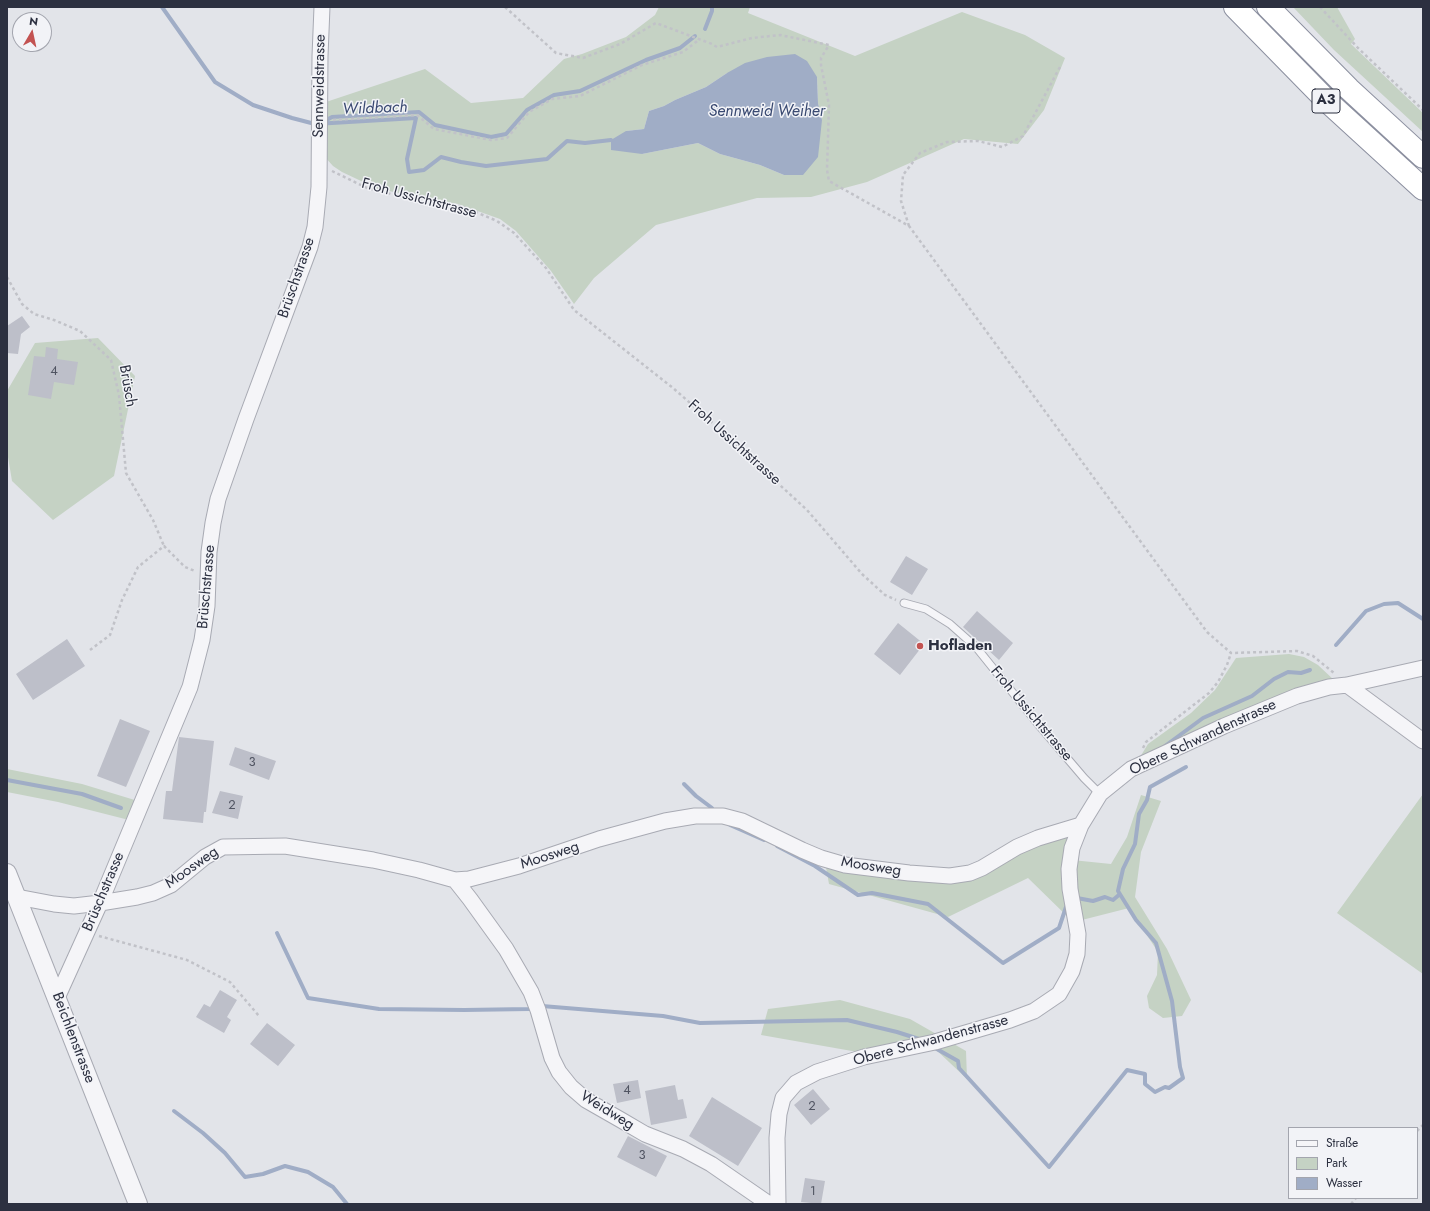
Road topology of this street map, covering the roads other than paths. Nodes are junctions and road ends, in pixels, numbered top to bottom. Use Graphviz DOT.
graph roads {
  1 [pos="322,7"];
  2 [pos="1235,7"];
  3 [pos="1268,7"];
  4 [pos="1423,157"];
  5 [pos="320,165"];
  6 [pos="1423,189"];
  7 [pos="904,603"];
  8 [pos="1423,668"];
  9 [pos="1348,685"];
  10 [pos="1423,741"];
  11 [pos="1100,794"];
  12 [pos="1081,825"];
  13 [pos="7,873"];
  14 [pos="455,880"];
  15 [pos="17,897"];
  16 [pos="100,904"];
  17 [pos="57,998"];
  18 [pos="138,1204"];
  19 [pos="769,1204"];
  20 [pos="778,1204"];
  1 -- 5 [label="street, Sennweidstrasse"];
  2 -- 6 [label="highway, A3"];
  3 -- 4 [label="highway, A3"];
  5 -- 16 [label="street, Brüschstrasse"];
  7 -- 11 [label="lane, Froh Ussichtstrasse"];
  8 -- 9 [label="street, Obere Schwandenstrasse"];
  9 -- 10 [label="street"];
  9 -- 11 [label="street, Obere Schwandenstrasse"];
  11 -- 12 [label="street, Obere Schwandenstrasse"];
  12 -- 14 [label="street, Moosweg"];
  12 -- 20 [label="street, Obere Schwandenstrasse"];
  13 -- 15 [label="street, Beichlenstrasse"];
  14 -- 16 [label="street, Moosweg"];
  14 -- 19 [label="street, Weidweg"];
  15 -- 16 [label="street, Moosweg"];
  15 -- 17 [label="street, Beichlenstrasse"];
  16 -- 17 [label="street, Brüschstrasse"];
  17 -- 18 [label="street, Beichlenstrasse"];
}
